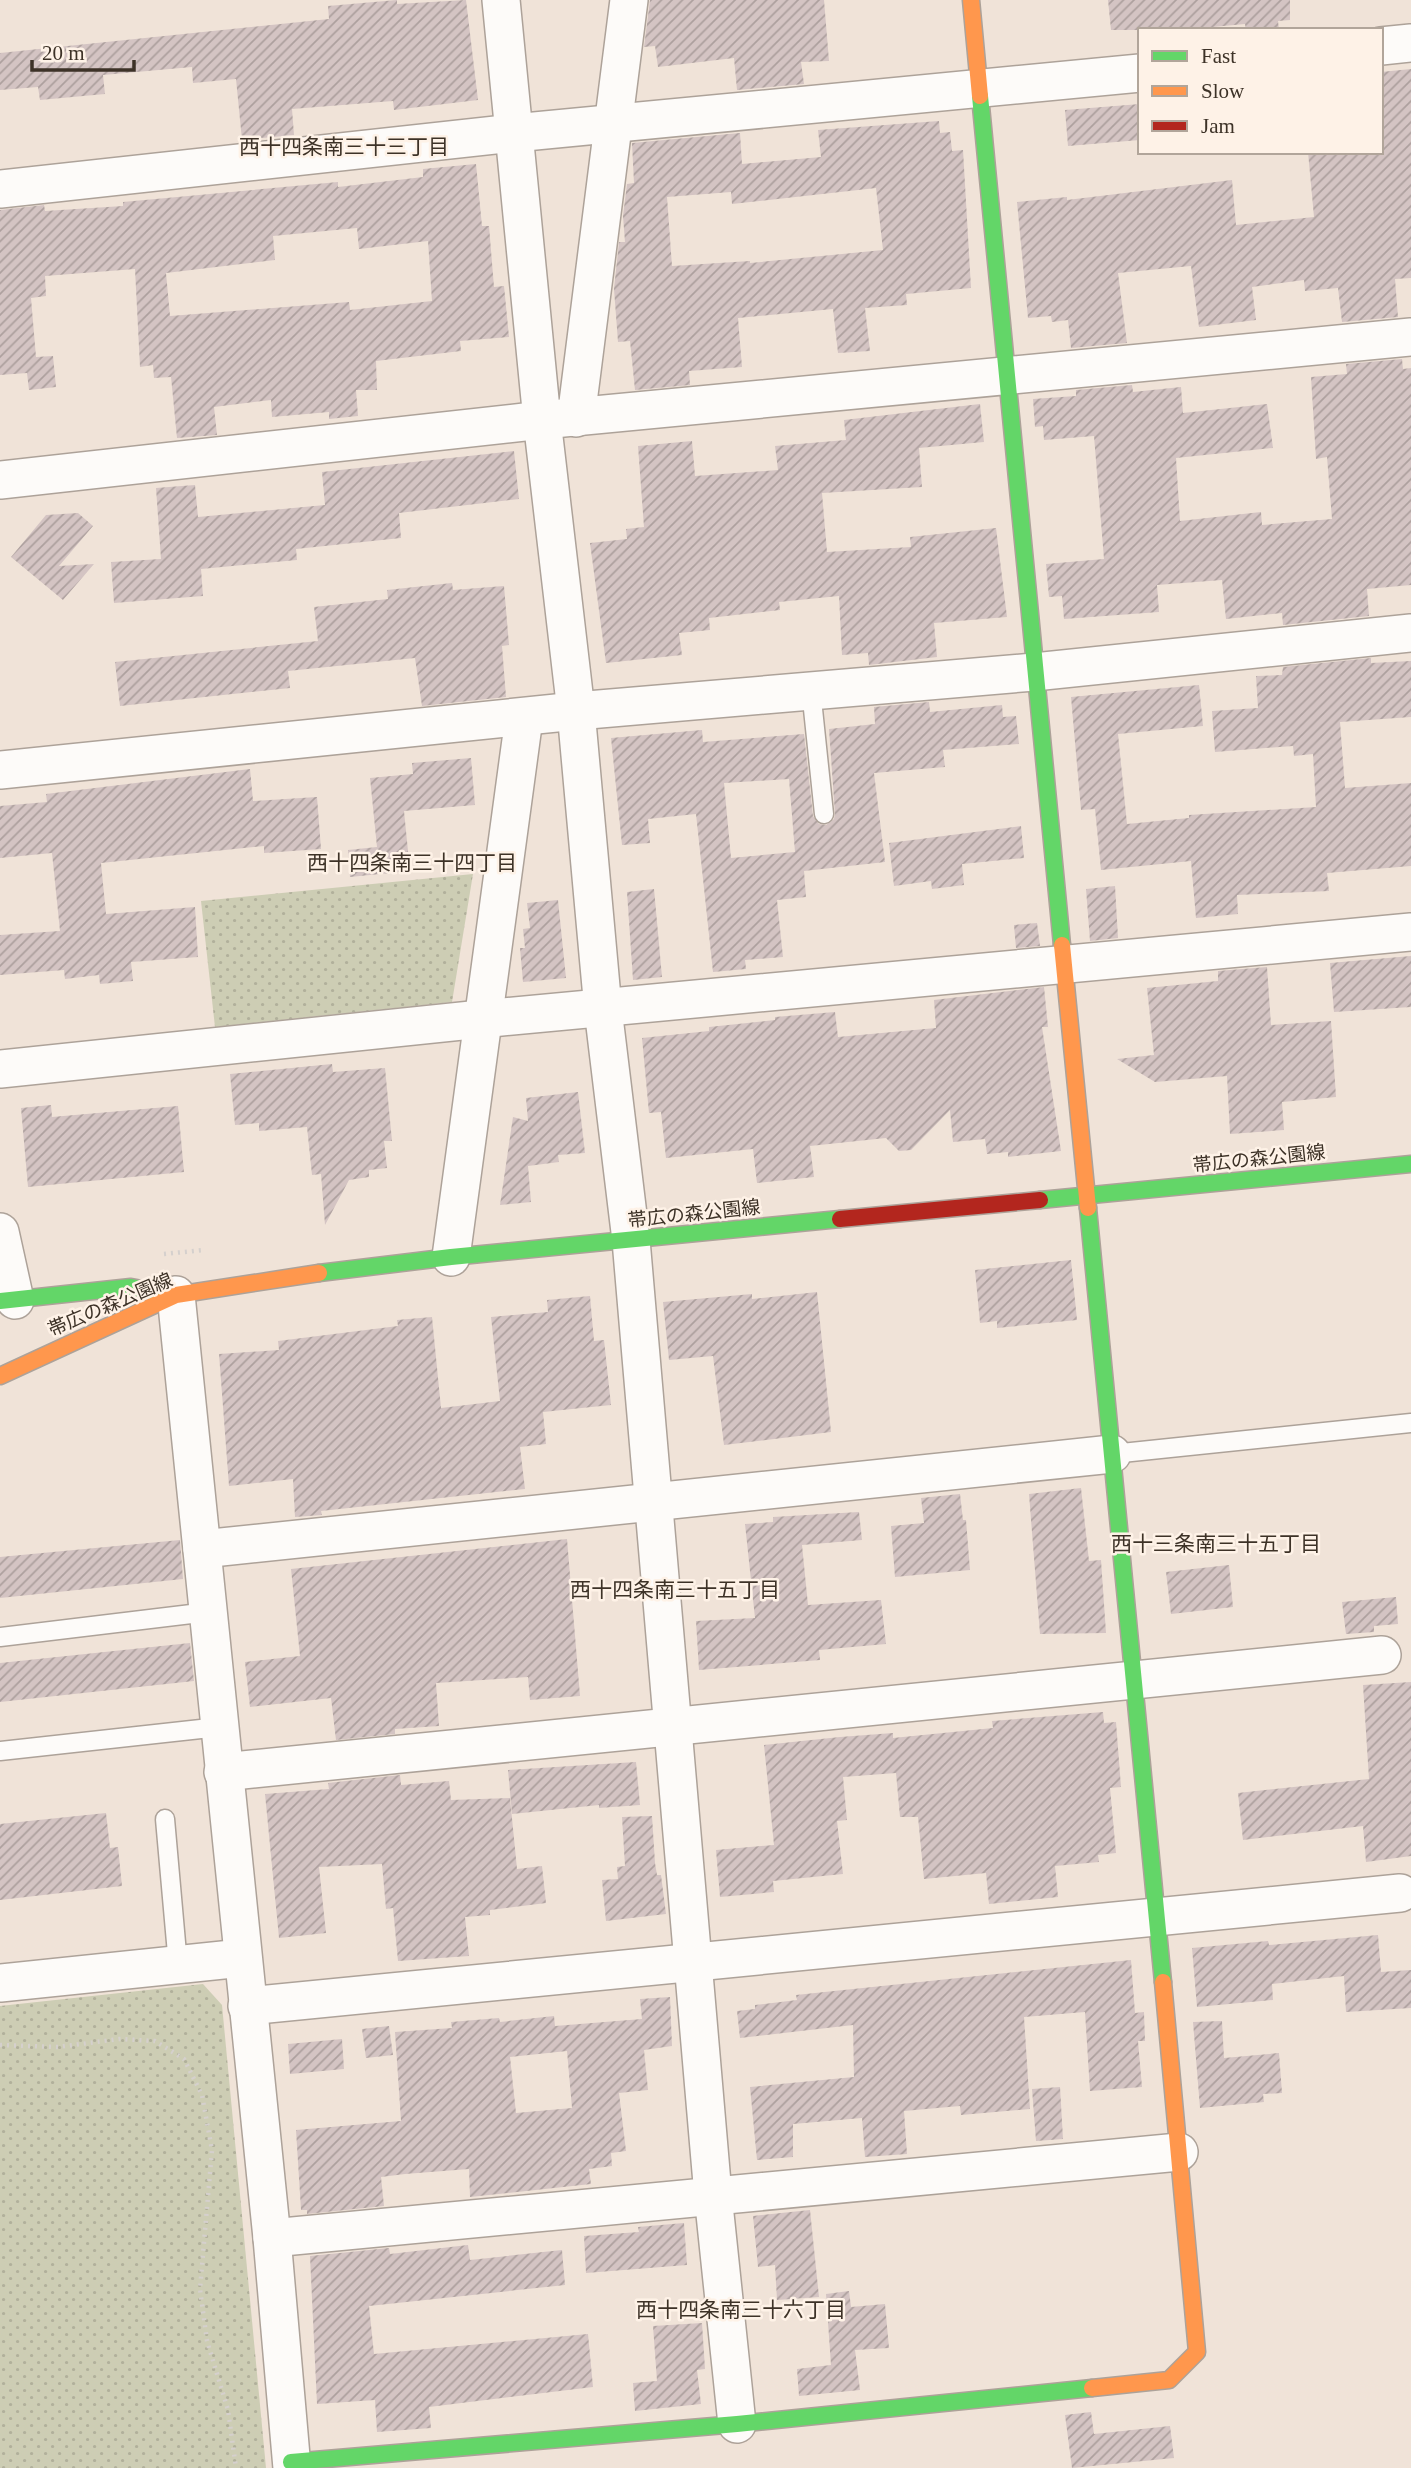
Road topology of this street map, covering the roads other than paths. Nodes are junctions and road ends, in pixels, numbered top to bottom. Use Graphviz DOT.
graph roads {
  1 [pos="501,0"];
  2 [pos="629,0"];
  3 [pos="971,0"];
  4 [pos="1411,43"];
  5 [pos="1383,46"];
  6 [pos="1138,73"];
  7 [pos="979,90"];
  8 [pos="613,124"];
  9 [pos="514,133"];
  10 [pos="0,189"];
  11 [pos="1411,337"];
  12 [pos="1009,377"];
  13 [pos="559,419"];
  14 [pos="0,480"];
  15 [pos="1411,633"];
  16 [pos="1034,672"];
  17 [pos="811,691"];
  18 [pos="576,711"];
  19 [pos="524,718"];
  20 [pos="0,770"];
  21 [pos="824,814"];
  22 [pos="1411,932"];
  23 [pos="1066,963"];
  24 [pos="603,1009"];
  25 [pos="481,1019"];
  26 [pos="0,1069"];
  27 [pos="1411,1164"];
  28 [pos="1087,1196"];
  29 [pos="0,1232"];
  30 [pos="631,1240"];
  31 [pos="452,1257"];
  32 [pos="176,1295"];
  33 [pos="8,1300"];
  34 [pos="0,1376"];
  35 [pos="1411,1423"];
  36 [pos="1112,1454"];
  37 [pos="654,1500"];
  38 [pos="202,1549"];
  39 [pos="208,1612"];
  40 [pos="0,1637"];
  41 [pos="1382,1655"];
  42 [pos="1136,1679"];
  43 [pos="673,1724"];
  44 [pos="219,1727"];
  45 [pos="0,1751"];
  46 [pos="223,1772"];
  47 [pos="165,1819"];
  48 [pos="1401,1893"];
  49 [pos="1156,1918"];
  50 [pos="243,1958"];
  51 [pos="693,1962"];
  52 [pos="178,1965"];
  53 [pos="0,1983"];
  54 [pos="247,2006"];
  55 [pos="1178,2152"];
  56 [pos="713,2195"];
  57 [pos="272,2238"];
  58 [pos="737,2424"];
  59 [pos="291,2465"];
  1 -- 9 [label="street"];
  2 -- 8 [label="street"];
  3 -- 7 [label="street"];
  4 -- 5 [label="street"];
  6 -- 7 [label="street"];
  7 -- 8 [label="street"];
  7 -- 12 [label="street"];
  8 -- 9 [label="street"];
  8 -- 13 [label="street"];
  9 -- 10 [label="street"];
  9 -- 13 [label="street"];
  11 -- 12 [label="street"];
  12 -- 13 [label="street"];
  12 -- 16 [label="street"];
  13 -- 14 [label="street"];
  13 -- 18 [label="street"];
  15 -- 16 [label="street"];
  16 -- 17 [label="street"];
  16 -- 23 [label="street"];
  17 -- 18 [label="street"];
  17 -- 21 [label="lane"];
  18 -- 19 [label="street"];
  18 -- 24 [label="street"];
  19 -- 20 [label="street"];
  19 -- 25 [label="street"];
  22 -- 23 [label="street"];
  23 -- 24 [label="street"];
  23 -- 28 [label="street"];
  24 -- 25 [label="street"];
  24 -- 30 [label="street"];
  25 -- 26 [label="street"];
  25 -- 31 [label="street"];
  27 -- 28 [label="street, 帯広の森公園線"];
  28 -- 30 [label="street, 帯広の森公園線"];
  28 -- 36 [label="street"];
  29 -- 33 [label="street"];
  30 -- 31 [label="street, 帯広の森公園線"];
  30 -- 37 [label="street"];
  31 -- 32 [label="street, 帯広の森公園線"];
  32 -- 33 [label="street"];
  32 -- 34 [label="street, 帯広の森公園線"];
  32 -- 38 [label="street"];
  35 -- 36 [label="lane"];
  36 -- 37 [label="street"];
  36 -- 42 [label="street"];
  37 -- 38 [label="street"];
  37 -- 43 [label="street"];
  38 -- 39 [label="street"];
  39 -- 40 [label="lane"];
  39 -- 44 [label="street"];
  41 -- 42 [label="street"];
  42 -- 43 [label="street"];
  42 -- 49 [label="street"];
  43 -- 46 [label="street"];
  43 -- 51 [label="street"];
  44 -- 45 [label="lane"];
  44 -- 46 [label="street"];
  46 -- 50 [label="street"];
  47 -- 52 [label="lane"];
  48 -- 49 [label="street"];
  49 -- 51 [label="street"];
  49 -- 55 [label="street"];
  50 -- 52 [label="street"];
  50 -- 54 [label="street"];
  51 -- 54 [label="street"];
  51 -- 56 [label="street"];
  52 -- 53 [label="street"];
  54 -- 57 [label="street"];
  55 -- 56 [label="street"];
  55 -- 58 [label="street"];
  56 -- 57 [label="street"];
  56 -- 58 [label="street"];
  57 -- 59 [label="street"];
  58 -- 59 [label="street"];
}
